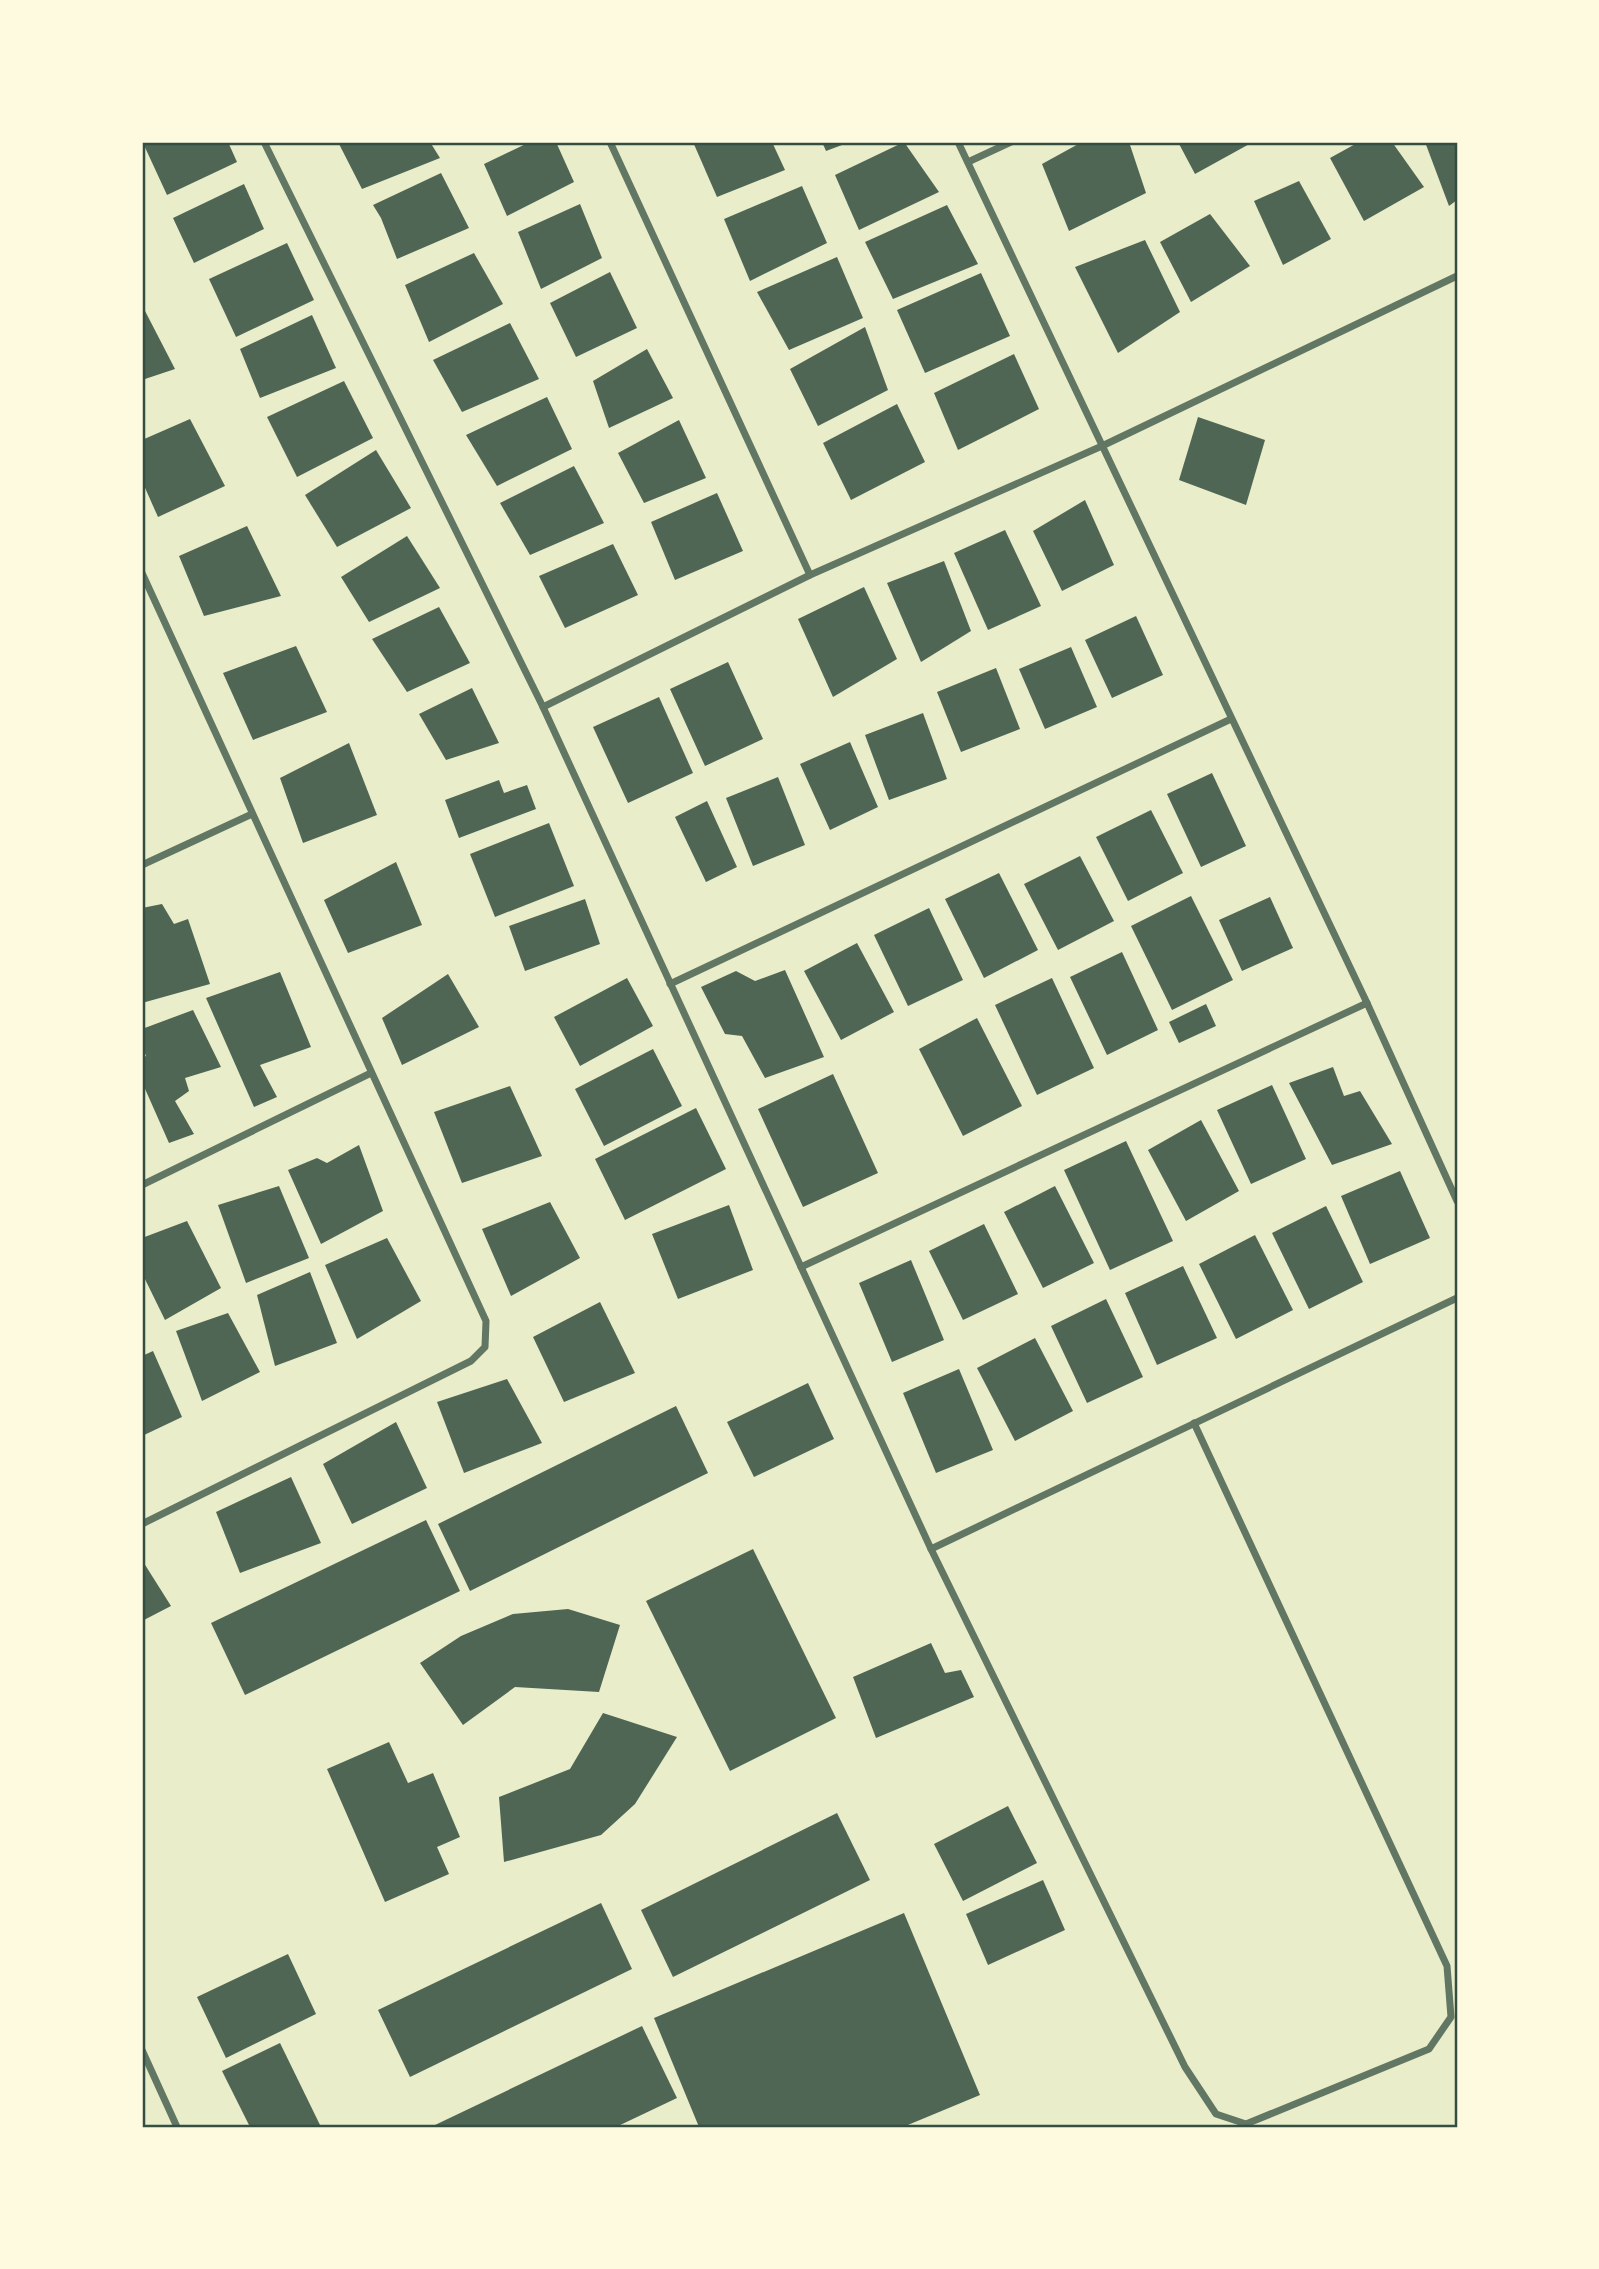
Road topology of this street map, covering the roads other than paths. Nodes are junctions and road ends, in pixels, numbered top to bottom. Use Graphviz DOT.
graph roads {
  1 [pos="264,142"];
  2 [pos="610,142"];
  3 [pos="958,142"];
  4 [pos="1011,142"];
  5 [pos="968,162"];
  6 [pos="1457,276"];
  7 [pos="1102,446"];
  8 [pos="142,573"];
  9 [pos="810,575"];
  10 [pos="543,707"];
  11 [pos="1231,719"];
  12 [pos="253,814"];
  13 [pos="142,865"];
  14 [pos="670,984"];
  15 [pos="1367,1003"];
  16 [pos="371,1073"];
  17 [pos="142,1185"];
  18 [pos="1457,1201"];
  19 [pos="801,1267"];
  20 [pos="1457,1298"];
  21 [pos="1195,1423"];
  22 [pos="142,1524"];
  23 [pos="931,1549"];
  24 [pos="142,2050"];
  25 [pos="177,2127"];
  1 -- 10 [label="street"];
  2 -- 9 [label="street"];
  3 -- 5 [label="street"];
  4 -- 5 [label="street"];
  5 -- 7 [label="street"];
  6 -- 7 [label="street"];
  7 -- 9 [label="street"];
  7 -- 11 [label="street"];
  8 -- 12 [label="street"];
  9 -- 10 [label="street"];
  10 -- 14 [label="street"];
  11 -- 14 [label="street"];
  11 -- 15 [label="street"];
  12 -- 13 [label="street"];
  12 -- 16 [label="street"];
  14 -- 19 [label="street"];
  15 -- 18 [label="street"];
  15 -- 19 [label="street"];
  16 -- 17 [label="street"];
  16 -- 22 [label="street"];
  19 -- 23 [label="street"];
  20 -- 21 [label="street"];
  21 -- 23 [label="street"];
  21 -- 23 [label="street"];
  24 -- 25 [label="street"];
}
